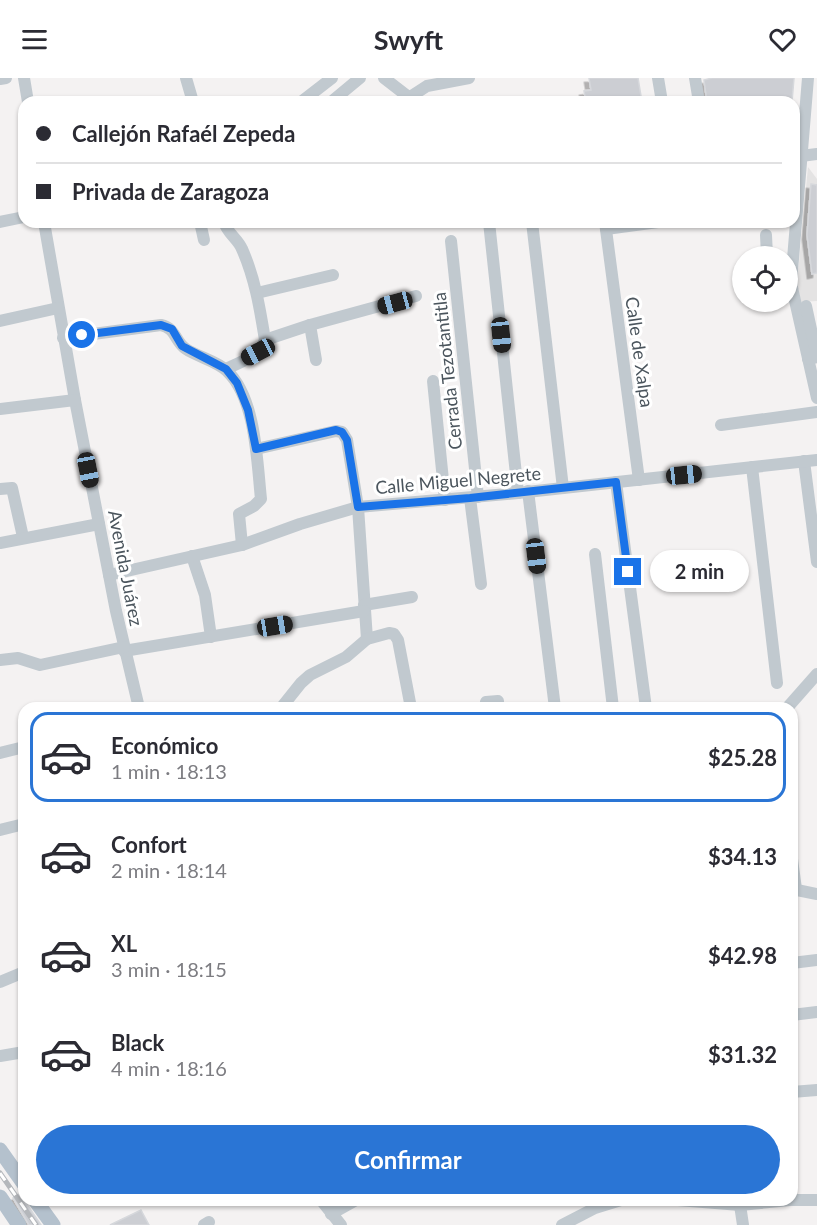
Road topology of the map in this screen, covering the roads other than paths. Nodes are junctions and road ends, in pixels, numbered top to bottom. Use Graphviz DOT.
graph roads {
  1 [pos="6,78"];
  2 [pos="24,78"];
  3 [pos="186,78"];
  4 [pos="332,78"];
  5 [pos="384,78"];
  6 [pos="469,78"];
  7 [pos="658,78"];
  8 [pos="695,78"];
  9 [pos="808,78"];
  10 [pos="0,79"];
  11 [pos="357,79"];
  12 [pos="426,82"];
  13 [pos="27,96"];
  14 [pos="191,96"];
  15 [pos="309,96"];
  16 [pos="338,96"];
  17 [pos="408,96"];
  18 [pos="414,96"];
  19 [pos="661,96"];
  20 [pos="698,96"];
  21 [pos="817,154"];
  22 [pos="801,156"];
  23 [pos="800,164"];
  24 [pos="18,218"];
  25 [pos="0,222"];
  26 [pos="45,228"];
  27 [pos="201,228"];
  28 [pos="226,228"];
  29 [pos="490,228"];
  30 [pos="533,228"];
  31 [pos="605,228"];
  32 [pos="793,228"];
  33 [pos="766,235"];
  34 [pos="204,240"];
  35 [pos="451,241"];
  36 [pos="767,246"];
  37 [pos="792,246"];
  38 [pos="333,275"];
  39 [pos="257,293"];
  40 [pos="416,297"];
  41 [pos="806,306"];
  42 [pos="58,308"];
  43 [pos="796,312"];
  44 [pos="0,321"];
  45 [pos="310,325"];
  46 [pos="63,338"];
  47 [pos="265,340"];
  48 [pos="808,359"];
  49 [pos="316,360"];
  50 [pos="226,369"];
  51 [pos="433,381"];
  52 [pos="817,398"];
  53 [pos="75,400"];
  54 [pos="0,409"];
  55 [pos="817,412"];
  56 [pos="721,425"];
  57 [pos="256,449"];
  58 [pos="813,464"];
  59 [pos="752,467"];
  60 [pos="639,480"];
  61 [pos="616,482"];
  62 [pos="563,488"];
  63 [pos="0,489"];
  64 [pos="523,492"];
  65 [pos="474,497"];
  66 [pos="445,500"];
  67 [pos="358,507"];
  68 [pos="99,524"];
  69 [pos="23,537"];
  70 [pos="0,543"];
  71 [pos="242,545"];
  72 [pos="595,554"];
  73 [pos="192,556"];
  74 [pos="817,562"];
  75 [pos="109,575"];
  76 [pos="481,584"];
  77 [pos="412,597"];
  78 [pos="364,608"];
  79 [pos="211,637"];
  80 [pos="367,639"];
  81 [pos="124,649"];
  82 [pos="0,660"];
  83 [pos="817,674"];
  84 [pos="777,683"];
  85 [pos="137,702"];
  86 [pos="286,702"];
  87 [pos="410,702"];
  88 [pos="554,702"];
  89 [pos="612,702"];
  90 [pos="645,702"];
  91 [pos="792,702"];
  92 [pos="18,748"];
  93 [pos="0,753"];
  94 [pos="18,826"];
  95 [pos="0,830"];
  96 [pos="798,890"];
  97 [pos="817,894"];
  98 [pos="817,960"];
  99 [pos="798,962"];
  100 [pos="18,974"];
  101 [pos="0,982"];
  102 [pos="817,1012"];
  103 [pos="798,1014"];
  104 [pos="18,1053"];
  105 [pos="0,1056"];
  106 [pos="817,1090"];
  107 [pos="798,1092"];
  108 [pos="0,1150"];
  109 [pos="18,1176"];
  110 [pos="0,1197"];
  111 [pos="798,1200"];
  112 [pos="817,1200"];
  113 [pos="39,1206"];
  114 [pos="325,1206"];
  115 [pos="345,1206"];
  116 [pos="601,1206"];
  117 [pos="740,1206"];
  118 [pos="331,1214"];
  119 [pos="19,1225"];
  120 [pos="53,1225"];
  121 [pos="341,1225"];
  122 [pos="562,1225"];
  123 [pos="743,1225"];
  1 -- 10 [label="street"];
  2 -- 13 [label="street"];
  3 -- 14 [label="street"];
  4 -- 15 [label="street"];
  5 -- 17 [label="street"];
  6 -- 12 [label="street"];
  7 -- 19 [label="street"];
  8 -- 20 [label="street"];
  9 -- 22 [label="street"];
  11 -- 16 [label="street"];
  12 -- 18 [label="street"];
  21 -- 22 [label="street"];
  22 -- 23 [label="street"];
  24 -- 25 [label="street"];
  26 -- 42 [label="street, Avenida Juárez"];
  27 -- 34 [label="street"];
  28 -- 39 [label="street"];
  29 -- 64 [label="street"];
  30 -- 62 [label="street"];
  31 -- 60 [label="street, Calle de Xalpa"];
  32 -- 37 [label="street"];
  33 -- 36 [label="street"];
  35 -- 65 [label="street, Cerrada Tezotantitla"];
  38 -- 39 [label="street"];
  39 -- 47 [label="street"];
  40 -- 45 [label="street"];
  41 -- 48 [label="street"];
  42 -- 44 [label="street"];
  42 -- 46 [label="street, Avenida Juárez"];
  43 -- 48 [label="street"];
  45 -- 47 [label="street"];
  45 -- 49 [label="street"];
  46 -- 50 [label="street"];
  46 -- 53 [label="street, Avenida Juárez"];
  47 -- 50 [label="street"];
  48 -- 52 [label="street"];
  50 -- 57 [label="street"];
  51 -- 66 [label="street"];
  53 -- 54 [label="street"];
  53 -- 68 [label="street, Avenida Juárez"];
  55 -- 56 [label="street"];
  57 -- 67 [label="street"];
  57 -- 71 [label="street"];
  58 -- 59 [label="street, Calle Miguel Negrete"];
  58 -- 74 [label="street"];
  59 -- 60 [label="street, Calle Miguel Negrete"];
  59 -- 84 [label="street"];
  60 -- 61 [label="street, Calle Miguel Negrete"];
  61 -- 62 [label="street, Calle Miguel Negrete"];
  61 -- 90 [label="street"];
  62 -- 64 [label="street, Calle Miguel Negrete"];
  63 -- 69 [label="street"];
  64 -- 65 [label="street, Calle Miguel Negrete"];
  64 -- 88 [label="street"];
  65 -- 66 [label="street, Calle Miguel Negrete"];
  65 -- 76 [label="street, Cerrada Tezotantitla"];
  66 -- 67 [label="street, Calle Miguel Negrete"];
  67 -- 71 [label="street, Calle Miguel Negrete"];
  67 -- 78 [label="street"];
  68 -- 69 [label="street"];
  68 -- 75 [label="street, Avenida Juárez"];
  69 -- 70 [label="street"];
  71 -- 73 [label="street, Calle Miguel Negrete"];
  72 -- 89 [label="street"];
  73 -- 75 [label="street, Calle Miguel Negrete"];
  73 -- 79 [label="street"];
  75 -- 81 [label="street, Avenida Juárez"];
  77 -- 78 [label="street"];
  78 -- 79 [label="street"];
  78 -- 80 [label="street"];
  79 -- 81 [label="street"];
  80 -- 86 [label="street"];
  80 -- 87 [label="street"];
  81 -- 82 [label="street"];
  81 -- 85 [label="street, Avenida Juárez"];
  83 -- 91 [label="street"];
  92 -- 93 [label="street"];
  94 -- 95 [label="street"];
  96 -- 97 [label="street"];
  98 -- 99 [label="street"];
  100 -- 101 [label="street"];
  102 -- 103 [label="street"];
  104 -- 105 [label="street"];
  106 -- 107 [label="street"];
  108 -- 109 [label="main road"];
  110 -- 119 [label="main road"];
  111 -- 112 [label="street"];
  113 -- 120 [label="main road"];
  114 -- 118 [label="street"];
  115 -- 118 [label="street"];
  116 -- 122 [label="street"];
  117 -- 123 [label="street"];
  118 -- 121 [label="street"];
}
